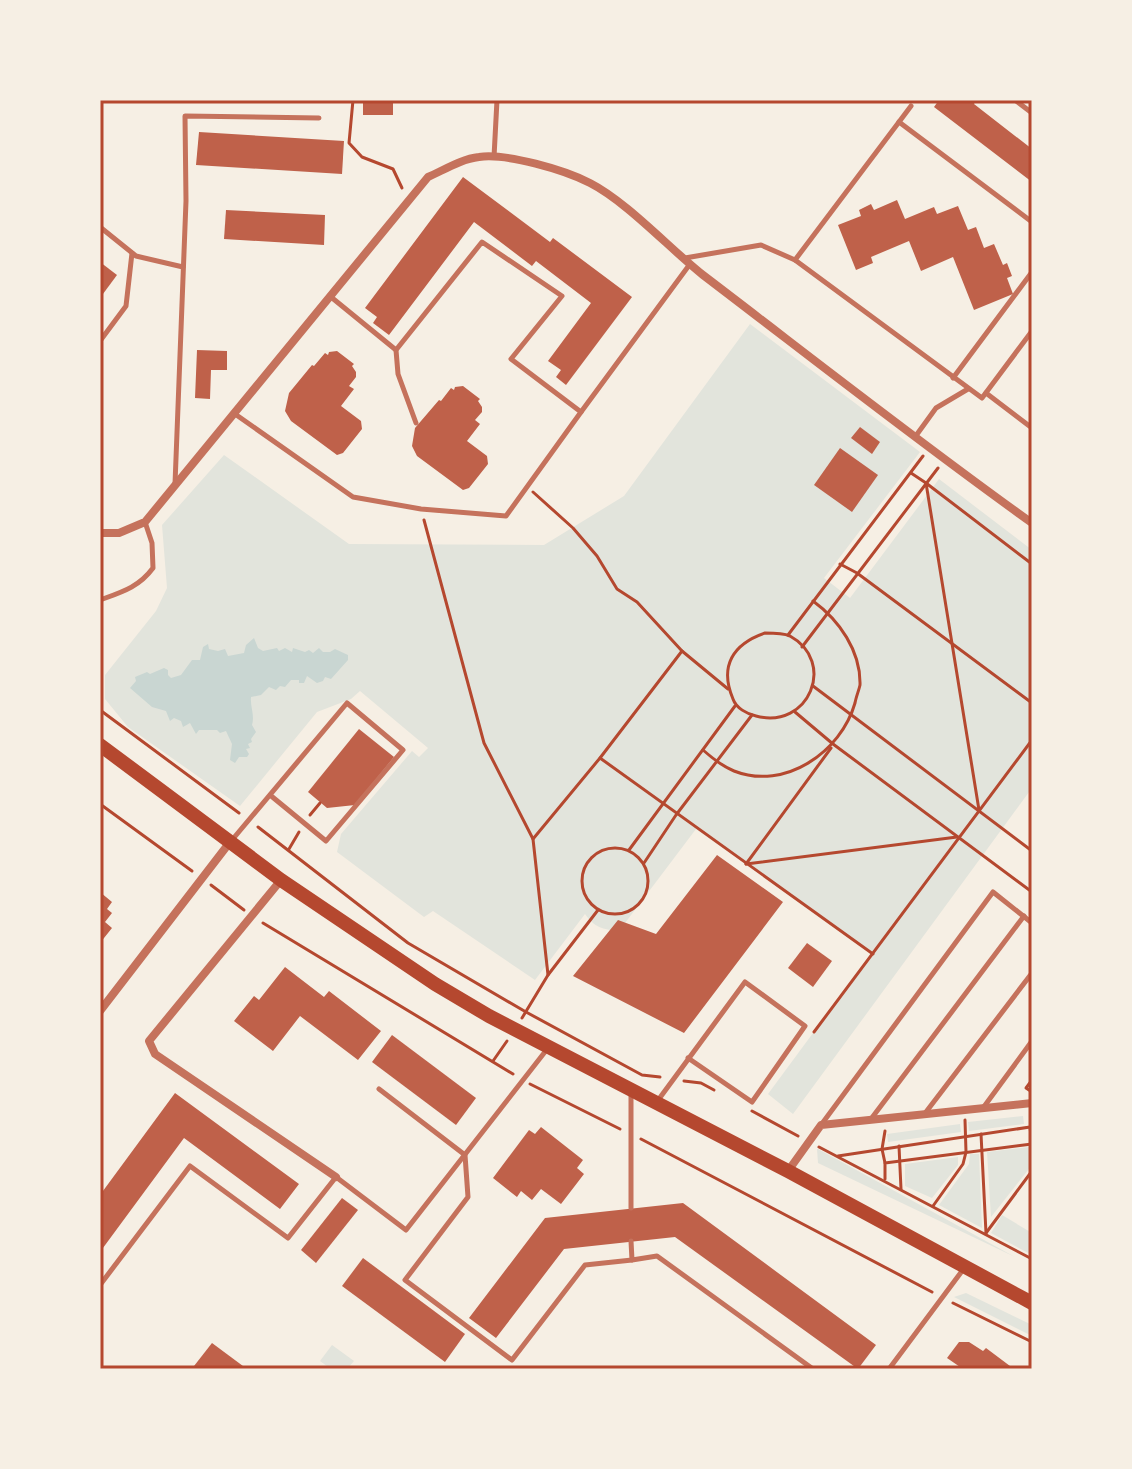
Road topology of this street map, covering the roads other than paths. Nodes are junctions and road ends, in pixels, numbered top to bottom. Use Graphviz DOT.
graph roads {
  1 [pos="497,100"];
  2 [pos="1015,100"];
  3 [pos="911,106"];
  4 [pos="1032,113"];
  5 [pos="319,118"];
  6 [pos="899,122"];
  7 [pos="494,158"];
  8 [pos="1032,222"];
  9 [pos="100,227"];
  10 [pos="132,253"];
  11 [pos="682,258"];
  12 [pos="795,260"];
  13 [pos="690,264"];
  14 [pos="183,267"];
  15 [pos="1032,272"];
  16 [pos="331,297"];
  17 [pos="1032,331"];
  18 [pos="100,341"];
  19 [pos="396,350"];
  20 [pos="953,378"];
  21 [pos="968,389"];
  22 [pos="986,393"];
  23 [pos="581,412"];
  24 [pos="234,413"];
  25 [pos="416,423"];
  26 [pos="1032,428"];
  27 [pos="915,437"];
  28 [pos="175,489"];
  29 [pos="145,522"];
  30 [pos="1032,523"];
  31 [pos="100,533"];
  32 [pos="100,600"];
  33 [pos="100,745"];
  34 [pos="270,795"];
  35 [pos="230,842"];
  36 [pos="281,880"];
  37 [pos="1024,916"];
  38 [pos="1032,923"];
  39 [pos="1032,973"];
  40 [pos="100,1011"];
  41 [pos="1032,1041"];
  42 [pos="549,1047"];
  43 [pos="688,1058"];
  44 [pos="379,1089"];
  45 [pos="631,1091"];
  46 [pos="1032,1103"];
  47 [pos="656,1104"];
  48 [pos="983,1108"];
  49 [pos="925,1114"];
  50 [pos="871,1120"];
  51 [pos="821,1125"];
  52 [pos="465,1155"];
  53 [pos="788,1171"];
  54 [pos="336,1177"];
  55 [pos="631,1208"];
  56 [pos="631,1241"];
  57 [pos="632,1260"];
  58 [pos="965,1266"];
  59 [pos="100,1285"];
  60 [pos="1032,1303"];
  61 [pos="813,1369"];
  62 [pos="889,1369"];
  1 -- 7 [label="lane"];
  2 -- 4 [label="lane"];
  3 -- 6 [label="lane"];
  5 -- 14 [label="lane"];
  6 -- 8 [label="lane"];
  6 -- 12 [label="lane"];
  7 -- 11 [label="street"];
  7 -- 16 [label="street"];
  9 -- 10 [label="lane"];
  10 -- 14 [label="lane"];
  10 -- 18 [label="lane"];
  11 -- 12 [label="lane"];
  11 -- 13 [label="street"];
  12 -- 20 [label="lane"];
  13 -- 23 [label="lane"];
  13 -- 27 [label="street"];
  14 -- 28 [label="lane"];
  15 -- 20 [label="lane"];
  16 -- 19 [label="lane"];
  16 -- 24 [label="street"];
  17 -- 22 [label="lane"];
  19 -- 23 [label="lane"];
  19 -- 25 [label="lane"];
  20 -- 21 [label="lane"];
  21 -- 22 [label="lane"];
  21 -- 27 [label="lane"];
  22 -- 26 [label="lane"];
  23 -- 24 [label="lane"];
  24 -- 28 [label="street"];
  27 -- 30 [label="street"];
  28 -- 29 [label="street"];
  29 -- 31 [label="street"];
  29 -- 32 [label="lane"];
  33 -- 35 [label="main road"];
  34 -- 34 [label="lane"];
  34 -- 35 [label="lane"];
  35 -- 36 [label="main road"];
  35 -- 40 [label="street"];
  36 -- 42 [label="main road"];
  36 -- 54 [label="street"];
  37 -- 38 [label="lane"];
  37 -- 50 [label="lane"];
  37 -- 51 [label="lane"];
  39 -- 49 [label="lane"];
  41 -- 48 [label="lane"];
  42 -- 45 [label="main road"];
  42 -- 52 [label="lane"];
  43 -- 43 [label="lane"];
  43 -- 47 [label="lane"];
  44 -- 52 [label="lane"];
  45 -- 47 [label="main road"];
  45 -- 55 [label="lane"];
  46 -- 48 [label="street"];
  47 -- 53 [label="main road"];
  48 -- 49 [label="street"];
  49 -- 50 [label="street"];
  50 -- 51 [label="street"];
  51 -- 53 [label="street"];
  52 -- 54 [label="lane"];
  52 -- 57 [label="lane"];
  53 -- 58 [label="main road"];
  54 -- 59 [label="lane"];
  56 -- 57 [label="lane"];
  57 -- 61 [label="lane"];
  58 -- 60 [label="main road"];
  58 -- 62 [label="lane"];
}
